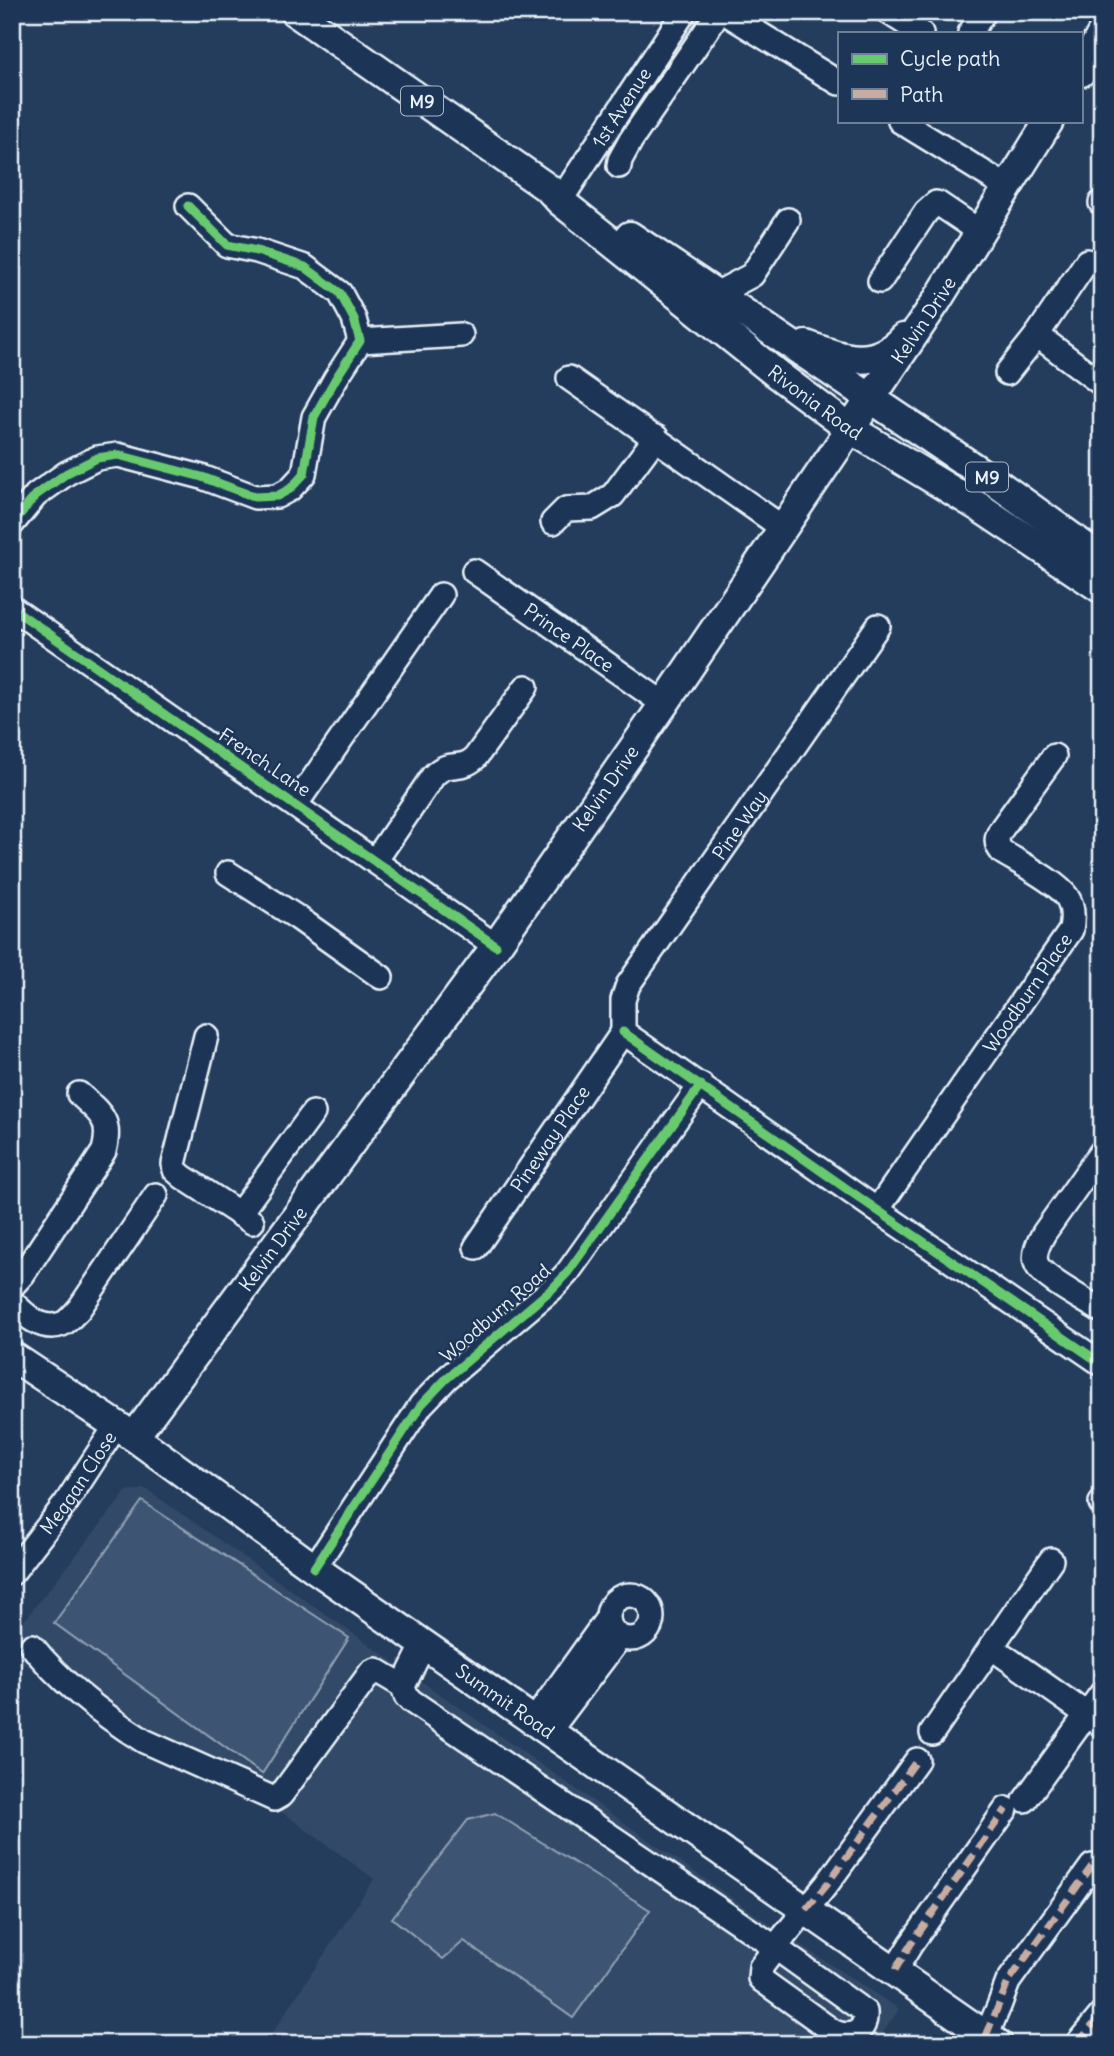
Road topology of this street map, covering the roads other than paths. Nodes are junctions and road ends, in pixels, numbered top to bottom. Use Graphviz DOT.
graph roads {
  1 [pos="295,12"];
  2 [pos="684,12"];
  3 [pos="722,12"];
  4 [pos="888,12"];
  5 [pos="984,12"];
  6 [pos="919,32"];
  7 [pos="971,32"];
  8 [pos="1102,33"];
  9 [pos="1102,52"];
  10 [pos="1082,70"];
  11 [pos="1082,71"];
  12 [pos="838,82"];
  13 [pos="902,122"];
  14 [pos="1048,122"];
  15 [pos="620,166"];
  16 [pos="1007,187"];
  17 [pos="557,195"];
  18 [pos="188,206"];
  19 [pos="788,220"];
  20 [pos="979,231"];
  21 [pos="1087,261"];
  22 [pos="880,281"];
  23 [pos="718,293"];
  24 [pos="936,302"];
  25 [pos="771,332"];
  26 [pos="461,335"];
  27 [pos="1037,335"];
  28 [pos="360,341"];
  29 [pos="1007,373"];
  30 [pos="569,378"];
  31 [pos="1102,384"];
  32 [pos="870,399"];
  33 [pos="849,428"];
  34 [pos="656,437"];
  35 [pos="553,522"];
  36 [pos="12,524"];
  37 [pos="783,528"];
  38 [pos="1102,559"];
  39 [pos="474,571"];
  40 [pos="1102,589"];
  41 [pos="441,595"];
  42 [pos="12,608"];
  43 [pos="878,626"];
  44 [pos="526,687"];
  45 [pos="664,704"];
  46 [pos="1054,756"];
  47 [pos="296,804"];
  48 [pos="376,861"];
  49 [pos="228,873"];
  50 [pos="496,946"];
  51 [pos="381,977"];
  52 [pos="623,1032"];
  53 [pos="206,1037"];
  54 [pos="701,1085"];
  55 [pos="79,1094"];
  56 [pos="313,1113"];
  57 [pos="1102,1151"];
  58 [pos="156,1195"];
  59 [pos="877,1210"];
  60 [pos="476,1247"];
  61 [pos="12,1286"];
  62 [pos="12,1302"];
  63 [pos="1102,1311"];
  64 [pos="12,1356"];
  65 [pos="1102,1364"];
  66 [pos="125,1431"];
  67 [pos="1051,1559"];
  68 [pos="314,1569"];
  69 [pos="12,1573"];
  70 [pos="614,1628"];
  71 [pos="424,1644"];
  72 [pos="32,1646"];
  73 [pos="991,1647"];
  74 [pos="403,1686"];
  75 [pos="1102,1693"];
  76 [pos="1094,1720"];
  77 [pos="541,1726"];
  78 [pos="932,1733"];
  79 [pos="917,1760"];
  80 [pos="1092,1866"];
  81 [pos="806,1909"];
  82 [pos="894,1970"];
  83 [pos="1102,2014"];
  84 [pos="988,2041"];
  85 [pos="1077,2044"];
  1 -- 17 [label="main road, Rivonia Road / M9"];
  2 -- 17 [label="street, 1st Avenue"];
  3 -- 12 [label="street"];
  3 -- 15 [label="street"];
  4 -- 6 [label="street"];
  5 -- 7 [label="street"];
  8 -- 10 [label="main road"];
  9 -- 11 [label="main road"];
  13 -- 16 [label="street"];
  14 -- 16 [label="main road, Kelvin Drive"];
  16 -- 20 [label="main road, Kelvin Drive"];
  17 -- 23 [label="main road, Rivonia Road / M9"];
  17 -- 33 [label="main road, Rivonia Road / M9"];
  18 -- 28 [label="street"];
  19 -- 23 [label="street"];
  20 -- 22 [label="street"];
  20 -- 24 [label="main road, Kelvin Drive"];
  21 -- 27 [label="street"];
  23 -- 25 [label="main road, Rivonia Road / M9"];
  24 -- 25 [label="main road"];
  24 -- 32 [label="main road, Kelvin Drive"];
  25 -- 32 [label="main road, Rivonia Road / M9"];
  26 -- 28 [label="street"];
  27 -- 29 [label="street"];
  27 -- 31 [label="street"];
  28 -- 36 [label="street"];
  30 -- 34 [label="street"];
  32 -- 33 [label="main road, Kelvin Drive"];
  32 -- 38 [label="main road, Rivonia Road / M9"];
  33 -- 37 [label="main road, Kelvin Drive"];
  33 -- 40 [label="main road, Rivonia Road / M9"];
  34 -- 35 [label="street"];
  34 -- 37 [label="street"];
  37 -- 45 [label="main road, Kelvin Drive"];
  39 -- 45 [label="street, Prince Place"];
  41 -- 47 [label="street"];
  42 -- 47 [label="street, French Lane"];
  43 -- 52 [label="street, Pine Way"];
  44 -- 48 [label="street"];
  45 -- 50 [label="main road, Kelvin Drive"];
  46 -- 59 [label="street, Woodburn Place"];
  47 -- 48 [label="street, French Lane"];
  48 -- 50 [label="street, French Lane"];
  49 -- 51 [label="street"];
  50 -- 66 [label="main road, Kelvin Drive"];
  52 -- 54 [label="street"];
  52 -- 60 [label="street, Pineway Place"];
  53 -- 56 [label="street"];
  54 -- 59 [label="street"];
  54 -- 68 [label="street, Woodburn Road"];
  55 -- 61 [label="street"];
  57 -- 63 [label="street"];
  58 -- 62 [label="street"];
  59 -- 65 [label="street"];
  64 -- 66 [label="main road, Summit Road"];
  66 -- 68 [label="main road, Summit Road"];
  66 -- 69 [label="street, Meggan Close"];
  67 -- 73 [label="street"];
  68 -- 71 [label="main road, Summit Road"];
  70 -- 77 [label="street"];
  71 -- 74 [label="street"];
  71 -- 77 [label="main road, Summit Road"];
  72 -- 74 [label="street"];
  73 -- 76 [label="street"];
  73 -- 78 [label="street"];
  74 -- 81 [label="street"];
  75 -- 76 [label="street"];
  76 -- 82 [label="street"];
  77 -- 81 [label="main road, Summit Road"];
  79 -- 81 [label="street"];
  80 -- 84 [label="street"];
  81 -- 82 [label="main road, Summit Road"];
  82 -- 84 [label="main road, Summit Road"];
  83 -- 85 [label="street"];
}
